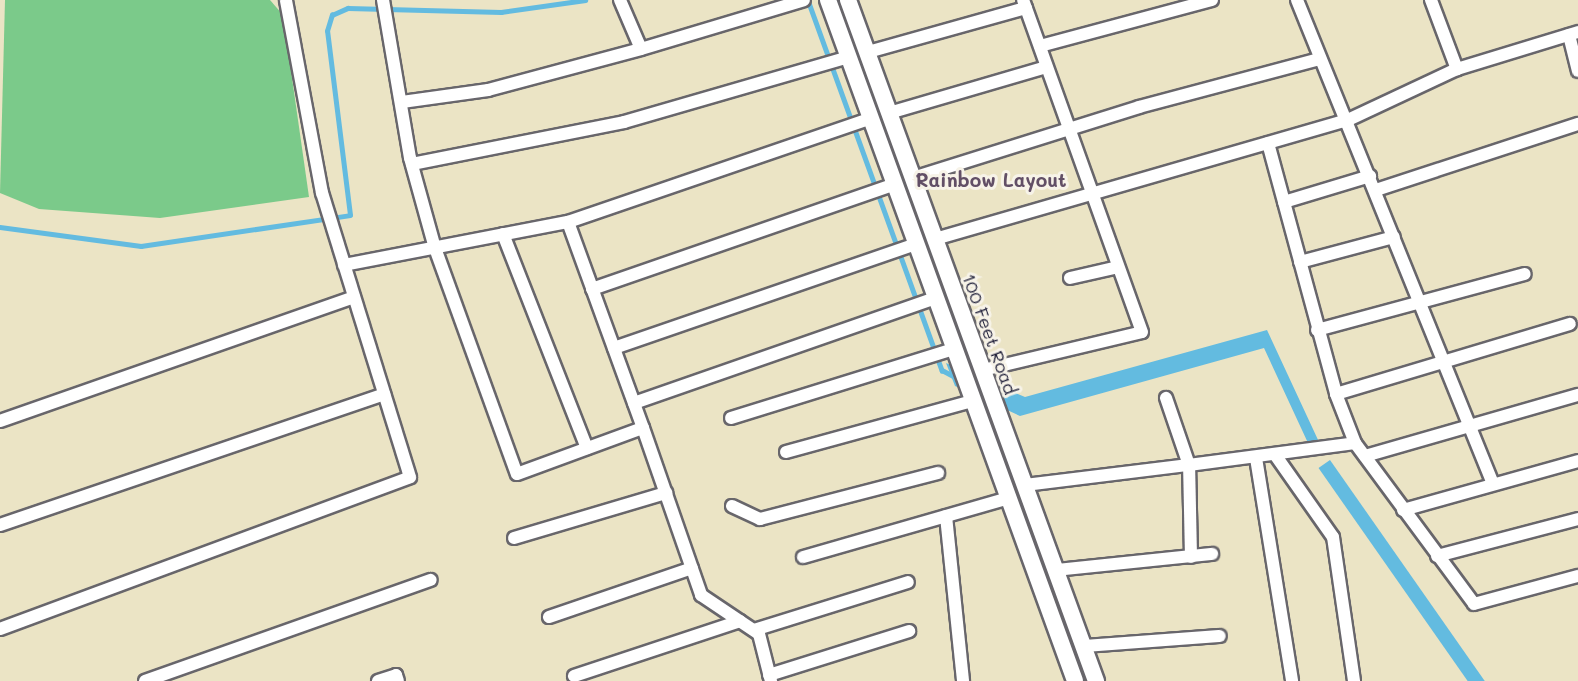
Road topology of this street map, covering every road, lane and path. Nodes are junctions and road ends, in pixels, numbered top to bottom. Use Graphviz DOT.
graph roads {
  1 [pos="286,0"];
  2 [pos="384,0"];
  3 [pos="389,0"];
  4 [pos="620,0"];
  5 [pos="803,0"];
  6 [pos="828,0"];
  7 [pos="849,0"];
  8 [pos="1212,0"];
  9 [pos="1297,0"];
  10 [pos="1432,0"];
  11 [pos="1024,4"];
  12 [pos="1573,34"];
  13 [pos="1040,46"];
  14 [pos="641,49"];
  15 [pos="867,52"];
  16 [pos="849,57"];
  17 [pos="1320,59"];
  18 [pos="1046,67"];
  19 [pos="1457,69"];
  20 [pos="1578,71"];
  21 [pos="401,102"];
  22 [pos="890,113"];
  23 [pos="871,118"];
  24 [pos="1344,120"];
  25 [pos="1578,124"];
  26 [pos="1068,130"];
  27 [pos="1268,143"];
  28 [pos="412,164"];
  29 [pos="1370,176"];
  30 [pos="913,178"];
  31 [pos="895,184"];
  32 [pos="1376,190"];
  33 [pos="1093,196"];
  34 [pos="1284,202"];
  35 [pos="568,222"];
  36 [pos="503,234"];
  37 [pos="1394,237"];
  38 [pos="935,239"];
  39 [pos="916,244"];
  40 [pos="435,248"];
  41 [pos="1300,262"];
  42 [pos="344,265"];
  43 [pos="1118,267"];
  44 [pos="1525,274"];
  45 [pos="1070,278"];
  46 [pos="592,289"];
  47 [pos="354,297"];
  48 [pos="936,298"];
  49 [pos="1419,301"];
  50 [pos="1570,324"];
  51 [pos="1317,330"];
  52 [pos="614,348"];
  53 [pos="954,349"];
  54 [pos="1444,363"];
  55 [pos="983,370"];
  56 [pos="384,394"];
  57 [pos="1336,394"];
  58 [pos="1578,395"];
  59 [pos="1166,398"];
  60 [pos="973,401"];
  61 [pos="634,403"];
  62 [pos="731,418"];
  63 [pos="0,421"];
  64 [pos="1467,424"];
  65 [pos="643,428"];
  66 [pos="1355,443"];
  67 [pos="587,448"];
  68 [pos="786,452"];
  69 [pos="1276,456"];
  70 [pos="1365,456"];
  71 [pos="1256,458"];
  72 [pos="1578,461"];
  73 [pos="1189,465"];
  74 [pos="938,472"];
  75 [pos="1493,484"];
  76 [pos="1025,485"];
  77 [pos="666,493"];
  78 [pos="1009,498"];
  79 [pos="732,506"];
  80 [pos="1403,510"];
  81 [pos="946,516"];
  82 [pos="1578,519"];
  83 [pos="0,525"];
  84 [pos="514,538"];
  85 [pos="1212,554"];
  86 [pos="1437,556"];
  87 [pos="803,557"];
  88 [pos="1191,557"];
  89 [pos="692,568"];
  90 [pos="1056,570"];
  91 [pos="1578,576"];
  92 [pos="431,580"];
  93 [pos="908,582"];
  94 [pos="549,617"];
  95 [pos="740,621"];
  96 [pos="0,629"];
  97 [pos="754,630"];
  98 [pos="909,631"];
  99 [pos="1220,636"];
  100 [pos="1084,646"];
  101 [pos="574,676"];
  102 [pos="770,678"];
  103 [pos="145,681"];
  104 [pos="378,681"];
  105 [pos="398,681"];
  106 [pos="964,681"];
  107 [pos="1075,681"];
  108 [pos="1096,681"];
  109 [pos="1292,681"];
  110 [pos="1354,681"];
  1 -- 42 [label="street"];
  2 -- 3 [label="street"];
  2 -- 21 [label="street"];
  4 -- 14 [label="street"];
  5 -- 14 [label="street"];
  6 -- 16 [label="main road"];
  7 -- 15 [label="main road, 100 Feet Road"];
  8 -- 13 [label="street"];
  9 -- 17 [label="street"];
  10 -- 19 [label="street"];
  11 -- 13 [label="street"];
  11 -- 15 [label="street"];
  12 -- 19 [label="street"];
  12 -- 20 [label="street"];
  13 -- 18 [label="street"];
  14 -- 21 [label="street"];
  15 -- 22 [label="main road, 100 Feet Road"];
  16 -- 23 [label="main road"];
  16 -- 28 [label="street"];
  17 -- 24 [label="street"];
  17 -- 26 [label="street"];
  18 -- 22 [label="street"];
  18 -- 26 [label="street"];
  19 -- 24 [label="street"];
  21 -- 28 [label="street"];
  22 -- 30 [label="main road, 100 Feet Road"];
  23 -- 31 [label="main road"];
  23 -- 35 [label="street"];
  24 -- 27 [label="street"];
  24 -- 29 [label="street"];
  25 -- 32 [label="street"];
  26 -- 30 [label="street"];
  26 -- 33 [label="street"];
  27 -- 33 [label="street"];
  27 -- 34 [label="street"];
  28 -- 40 [label="street"];
  29 -- 32 [label="street"];
  29 -- 34 [label="street"];
  30 -- 38 [label="main road, 100 Feet Road"];
  31 -- 39 [label="main road"];
  31 -- 46 [label="street"];
  32 -- 37 [label="street"];
  33 -- 38 [label="street"];
  33 -- 43 [label="street"];
  34 -- 41 [label="street"];
  35 -- 36 [label="street"];
  35 -- 46 [label="street"];
  36 -- 40 [label="street"];
  36 -- 67 [label="street"];
  37 -- 41 [label="street"];
  37 -- 49 [label="street"];
  38 -- 55 [label="main road, 100 Feet Road"];
  39 -- 48 [label="main road"];
  39 -- 52 [label="street"];
  40 -- 42 [label="street"];
  40 -- 67 [label="street"];
  41 -- 51 [label="street"];
  42 -- 47 [label="street"];
  43 -- 45 [label="street"];
  43 -- 55 [label="street"];
  44 -- 49 [label="street"];
  46 -- 52 [label="street"];
  47 -- 56 [label="street"];
  47 -- 63 [label="street"];
  48 -- 53 [label="main road"];
  48 -- 61 [label="street"];
  49 -- 51 [label="street"];
  49 -- 54 [label="street"];
  50 -- 54 [label="street"];
  51 -- 57 [label="street"];
  52 -- 61 [label="street"];
  53 -- 60 [label="main road"];
  53 -- 62 [label="street"];
  54 -- 57 [label="street"];
  54 -- 64 [label="street"];
  55 -- 76 [label="main road, 100 Feet Road"];
  56 -- 83 [label="street"];
  56 -- 96 [label="street"];
  57 -- 66 [label="street"];
  58 -- 64 [label="street"];
  59 -- 73 [label="street"];
  60 -- 68 [label="street"];
  60 -- 78 [label="main road"];
  61 -- 65 [label="street"];
  64 -- 70 [label="street"];
  64 -- 75 [label="street"];
  65 -- 67 [label="street"];
  65 -- 77 [label="street"];
  66 -- 69 [label="street"];
  66 -- 70 [label="street"];
  69 -- 71 [label="street"];
  69 -- 110 [label="street"];
  70 -- 80 [label="street"];
  71 -- 73 [label="street"];
  71 -- 109 [label="street"];
  72 -- 75 [label="street"];
  73 -- 76 [label="street"];
  73 -- 88 [label="street"];
  74 -- 79 [label="street"];
  75 -- 80 [label="street"];
  76 -- 90 [label="main road, 100 Feet Road"];
  77 -- 84 [label="street"];
  77 -- 89 [label="street"];
  78 -- 81 [label="street"];
  78 -- 107 [label="main road"];
  80 -- 86 [label="street"];
  81 -- 87 [label="street"];
  81 -- 106 [label="street"];
  82 -- 86 [label="street"];
  85 -- 88 [label="street"];
  86 -- 91 [label="street"];
  88 -- 90 [label="street"];
  89 -- 94 [label="street"];
  89 -- 95 [label="street"];
  90 -- 100 [label="main road, 100 Feet Road"];
  92 -- 103 [label="street"];
  93 -- 97 [label="street"];
  95 -- 97 [label="street"];
  95 -- 101 [label="street"];
  97 -- 102 [label="street"];
  98 -- 102 [label="street"];
  99 -- 100 [label="street"];
  100 -- 108 [label="main road, 100 Feet Road"];
  104 -- 105 [label="street"];
}
